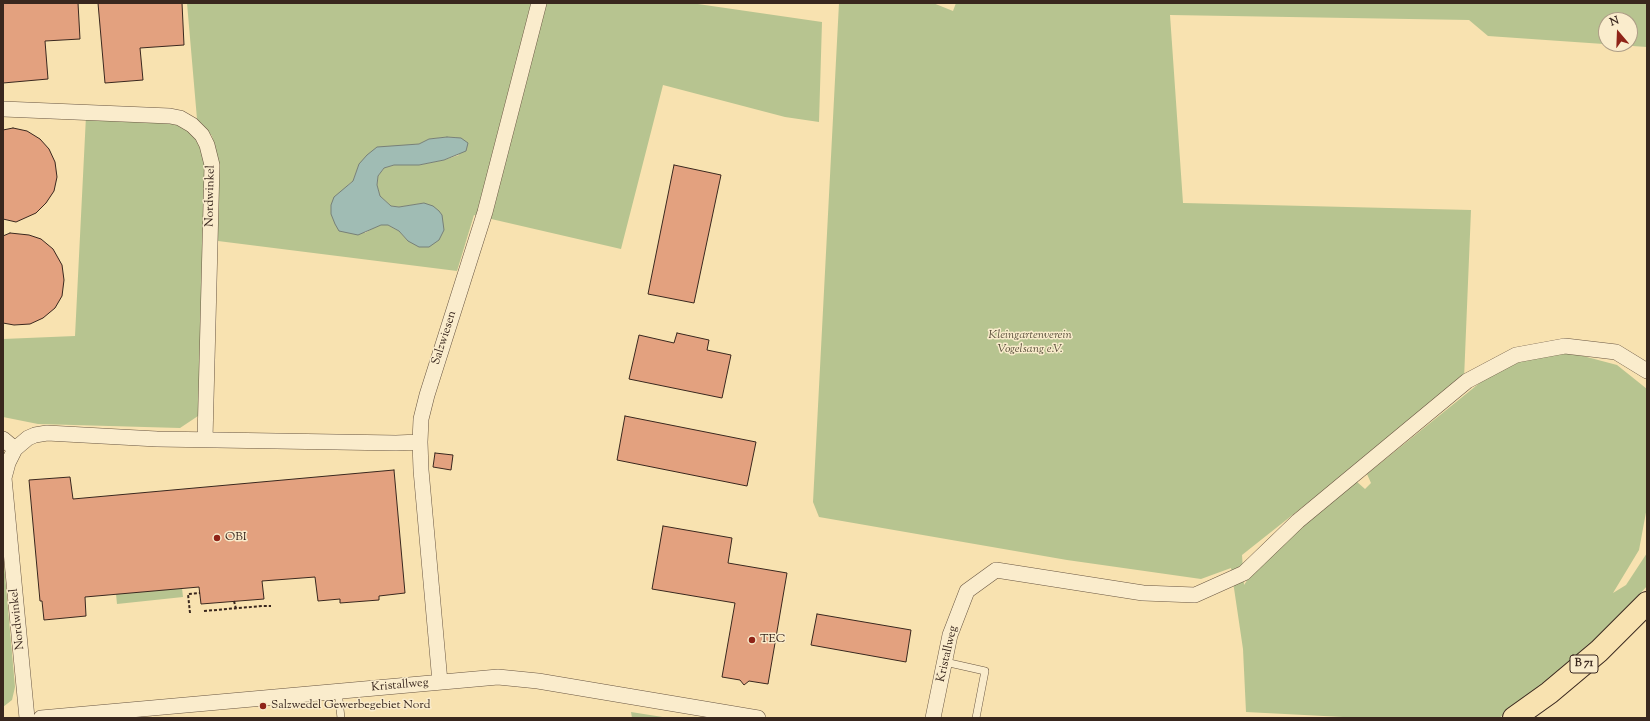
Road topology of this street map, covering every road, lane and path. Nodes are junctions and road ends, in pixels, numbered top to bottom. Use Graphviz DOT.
graph roads {
  1 [pos="539,3"];
  2 [pos="3,109"];
  3 [pos="1647,371"];
  4 [pos="3,439"];
  5 [pos="205,439"];
  6 [pos="420,442"];
  7 [pos="15,449"];
  8 [pos="200,593"];
  9 [pos="234,601"];
  10 [pos="1647,603"];
  11 [pos="271,606"];
  12 [pos="236,609"];
  13 [pos="204,611"];
  14 [pos="190,613"];
  15 [pos="945,662"];
  16 [pos="440,682"];
  17 [pos="338,691"];
  18 [pos="27,718"];
  19 [pos="41,718"];
  20 [pos="341,718"];
  21 [pos="758,718"];
  22 [pos="933,718"];
  23 [pos="976,718"];
  24 [pos="1514,718"];
  1 -- 6 [label="street, Salzwiesen"];
  2 -- 5 [label="street, Nordwinkel"];
  3 -- 15 [label="street, Kristallweg"];
  4 -- 7 [label="street"];
  5 -- 6 [label="street, Nordwinkel"];
  5 -- 7 [label="street, Nordwinkel"];
  6 -- 16 [label="street, Salzwiesen"];
  7 -- 18 [label="street, Nordwinkel"];
  8 -- 14 [label="path"];
  9 -- 12 [label="path"];
  10 -- 24 [label="main road, B 71"];
  11 -- 12 [label="path"];
  12 -- 13 [label="path"];
  15 -- 22 [label="street, Kristallweg"];
  15 -- 23 [label="lane"];
  16 -- 17 [label="street, Kristallweg"];
  16 -- 21 [label="street, Kristallweg"];
  17 -- 19 [label="street, Kristallweg"];
  17 -- 20 [label="lane"];
}
